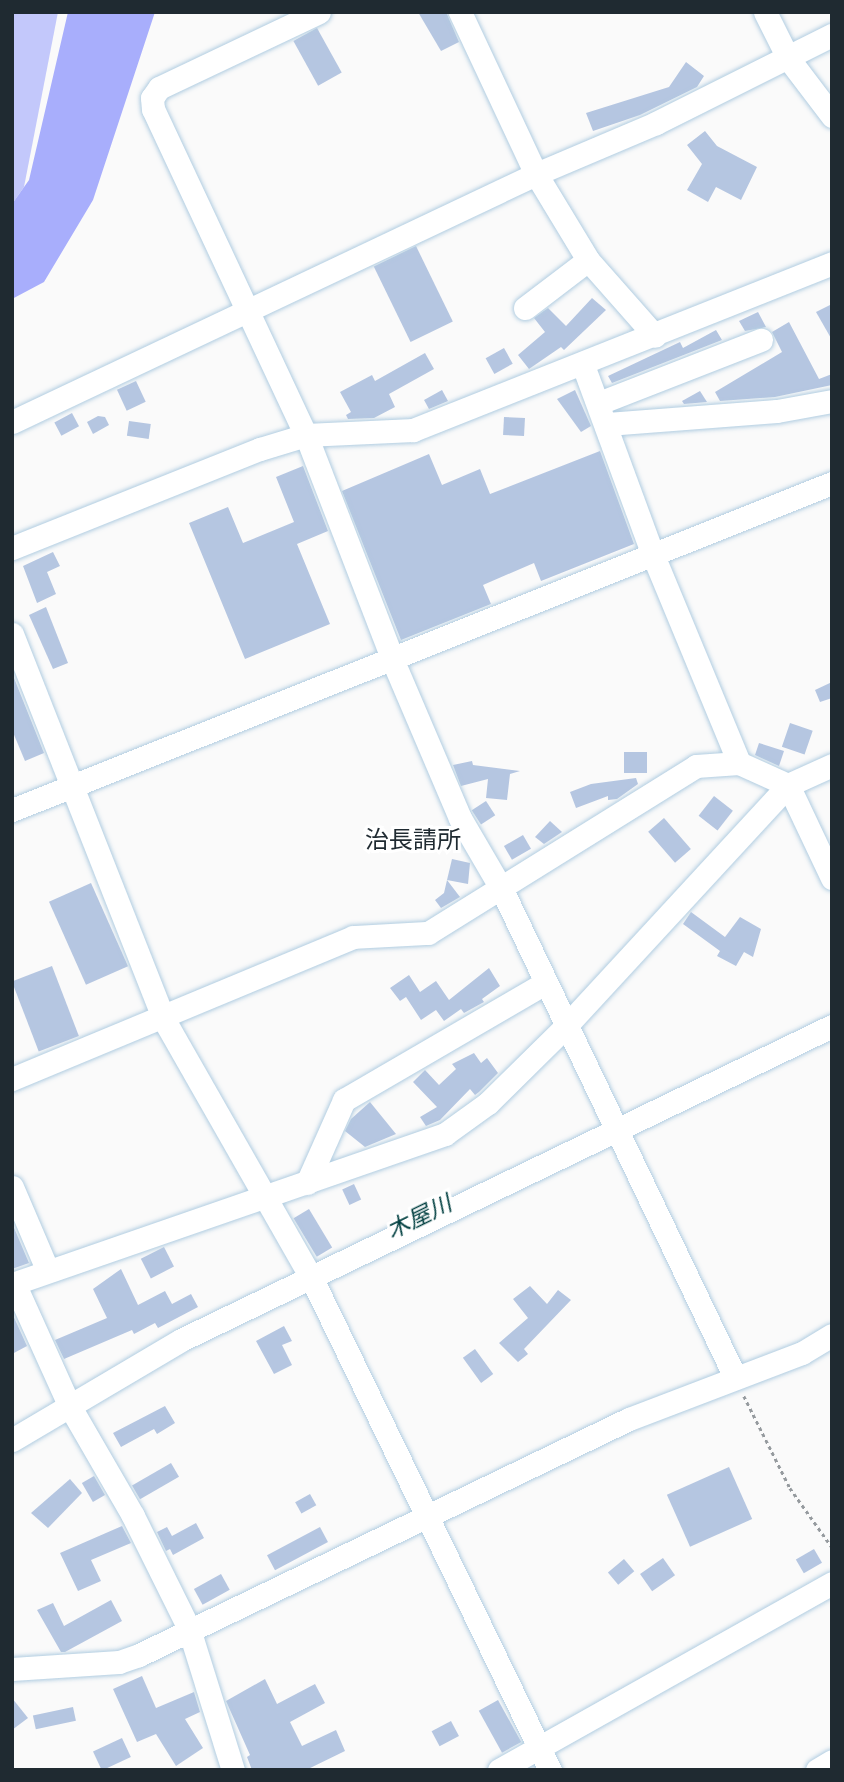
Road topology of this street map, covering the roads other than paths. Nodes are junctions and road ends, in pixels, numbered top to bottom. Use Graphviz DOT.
graph roads {
  1 [pos="319,12"];
  2 [pos="460,12"];
  3 [pos="765,12"];
  4 [pos="832,35"];
  5 [pos="788,58"];
  6 [pos="832,116"];
  7 [pos="536,174"];
  8 [pos="589,260"];
  9 [pos="832,263"];
  10 [pos="525,309"];
  11 [pos="247,312"];
  12 [pos="655,336"];
  13 [pos="761,340"];
  14 [pos="583,365"];
  15 [pos="832,401"];
  16 [pos="603,413"];
  17 [pos="12,422"];
  18 [pos="306,435"];
  19 [pos="832,483"];
  20 [pos="12,548"];
  21 [pos="653,555"];
  22 [pos="12,634"];
  23 [pos="393,661"];
  24 [pos="739,763"];
  25 [pos="832,765"];
  26 [pos="788,785"];
  27 [pos="72,786"];
  28 [pos="12,810"];
  29 [pos="832,878"];
  30 [pos="502,890"];
  31 [pos="545,983"];
  32 [pos="163,1018"];
  33 [pos="832,1026"];
  34 [pos="565,1027"];
  35 [pos="12,1079"];
  36 [pos="613,1127"];
  37 [pos="307,1182"];
  38 [pos="12,1187"];
  39 [pos="266,1196"];
  40 [pos="47,1269"];
  41 [pos="308,1273"];
  42 [pos="13,1283"];
  43 [pos="832,1335"];
  44 [pos="735,1377"];
  45 [pos="67,1400"];
  46 [pos="12,1440"];
  47 [pos="427,1515"];
  48 [pos="832,1583"];
  49 [pos="189,1629"];
  50 [pos="12,1668"];
  51 [pos="536,1749"];
  52 [pos="832,1761"];
  53 [pos="233,1770"];
  54 [pos="499,1770"];
  55 [pos="550,1770"];
  56 [pos="817,1770"];
  1 -- 11 [label="street"];
  2 -- 7 [label="street"];
  3 -- 5 [label="street"];
  4 -- 5 [label="street"];
  5 -- 6 [label="street"];
  5 -- 7 [label="street"];
  7 -- 8 [label="street"];
  7 -- 11 [label="street"];
  8 -- 10 [label="street"];
  8 -- 12 [label="street"];
  9 -- 12 [label="street"];
  11 -- 17 [label="street"];
  11 -- 18 [label="street"];
  12 -- 14 [label="street"];
  13 -- 16 [label="street"];
  14 -- 16 [label="street"];
  14 -- 18 [label="street"];
  15 -- 16 [label="street"];
  16 -- 21 [label="street"];
  18 -- 20 [label="street"];
  18 -- 23 [label="street"];
  19 -- 21 [label="street"];
  21 -- 23 [label="street"];
  21 -- 24 [label="street"];
  22 -- 27 [label="street"];
  23 -- 27 [label="street"];
  23 -- 30 [label="street"];
  24 -- 26 [label="street"];
  24 -- 30 [label="street"];
  25 -- 26 [label="street"];
  26 -- 29 [label="street"];
  26 -- 34 [label="street"];
  27 -- 28 [label="street"];
  27 -- 32 [label="street"];
  30 -- 31 [label="street"];
  30 -- 32 [label="street"];
  31 -- 34 [label="street"];
  31 -- 37 [label="street"];
  32 -- 35 [label="street"];
  32 -- 39 [label="street"];
  33 -- 36 [label="street"];
  34 -- 36 [label="street"];
  34 -- 37 [label="street"];
  36 -- 41 [label="street"];
  36 -- 44 [label="street"];
  37 -- 39 [label="street"];
  38 -- 40 [label="street"];
  39 -- 40 [label="street"];
  39 -- 41 [label="street"];
  40 -- 42 [label="street"];
  41 -- 45 [label="street"];
  41 -- 47 [label="street"];
  42 -- 45 [label="street"];
  43 -- 44 [label="street"];
  44 -- 47 [label="street"];
  45 -- 46 [label="street"];
  45 -- 49 [label="street"];
  47 -- 49 [label="street"];
  47 -- 51 [label="street"];
  48 -- 51 [label="street"];
  49 -- 50 [label="street"];
  49 -- 53 [label="street"];
  51 -- 54 [label="street"];
  51 -- 55 [label="street"];
  52 -- 56 [label="street"];
}
